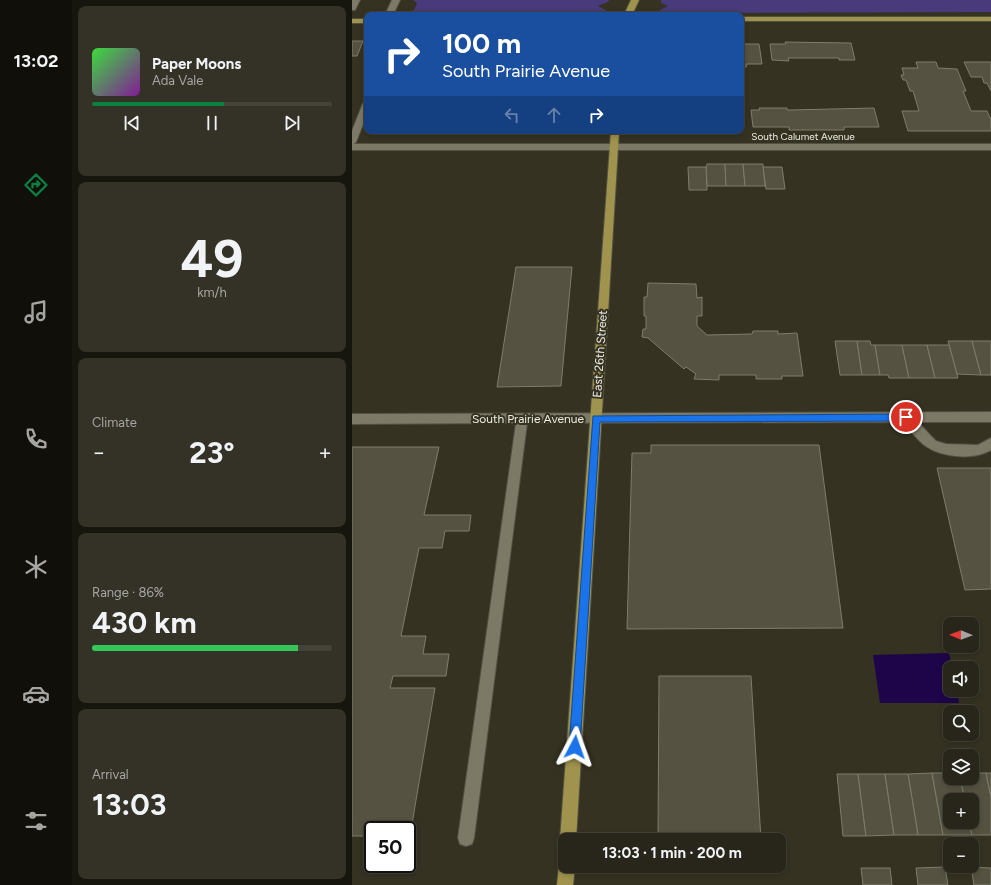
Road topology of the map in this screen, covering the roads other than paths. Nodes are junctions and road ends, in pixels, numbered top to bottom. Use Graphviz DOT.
graph roads {
  1 [pos="356,0"];
  2 [pos="396,0"];
  3 [pos="635,0"];
  4 [pos="352,8"];
  5 [pos="390,12"];
  6 [pos="629,12"];
  7 [pos="744,19"];
  8 [pos="991,19"];
  9 [pos="352,22"];
  10 [pos="364,22"];
  11 [pos="364,111"];
  12 [pos="615,134"];
  13 [pos="352,142"];
  14 [pos="352,147"];
  15 [pos="614,147"];
  16 [pos="991,147"];
  17 [pos="906,417"];
  18 [pos="991,417"];
  19 [pos="596,418"];
  20 [pos="352,419"];
  21 [pos="522,419"];
  22 [pos="991,443"];
  23 [pos="568,833"];
  24 [pos="466,838"];
  25 [pos="566,873"];
  26 [pos="565,885"];
  1 -- 4 [label="street"];
  2 -- 5 [label="street"];
  3 -- 6 [label="main road"];
  7 -- 8 [label="main road"];
  9 -- 10 [label="main road"];
  11 -- 13 [label="street"];
  12 -- 15 [label="main road, East 26th Street"];
  14 -- 15 [label="street, South Calumet Avenue"];
  15 -- 16 [label="street, South Calumet Avenue"];
  15 -- 19 [label="main road, East 26th Street"];
  17 -- 18 [label="street, South Prairie Avenue"];
  17 -- 19 [label="street, South Prairie Avenue"];
  17 -- 22 [label="street"];
  19 -- 21 [label="street, South Prairie Avenue"];
  19 -- 23 [label="main road, East 26th Street"];
  20 -- 21 [label="street, South Prairie Avenue"];
  21 -- 24 [label="street"];
  25 -- 26 [label="main road"];
}
